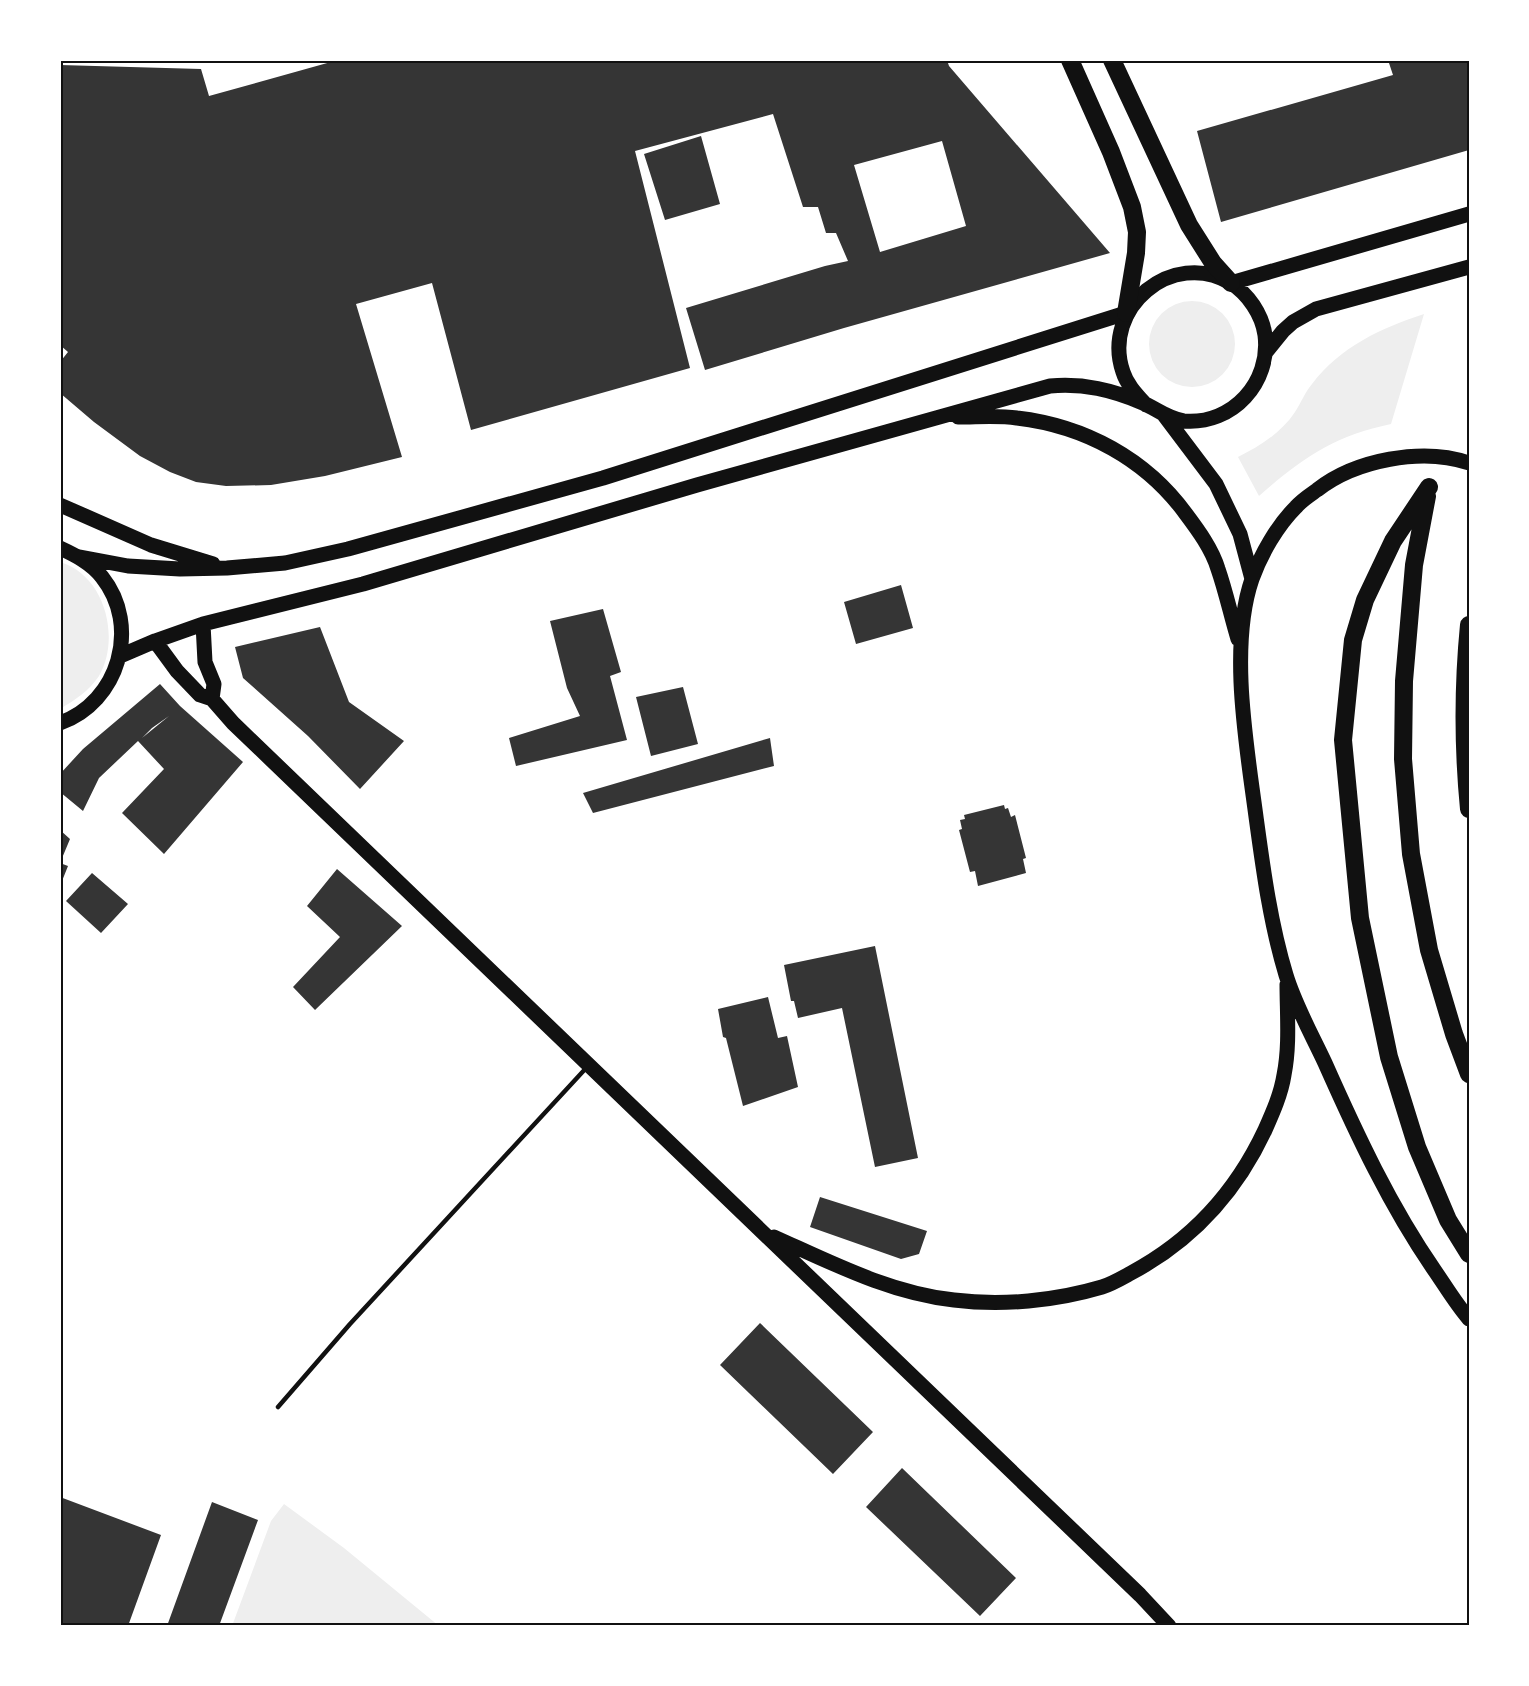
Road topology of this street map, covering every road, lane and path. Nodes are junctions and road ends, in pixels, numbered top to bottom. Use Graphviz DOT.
graph roads {
  1 [pos="1070,60"];
  2 [pos="1112,60"];
  3 [pos="1469,214"];
  4 [pos="1469,267"];
  5 [pos="1231,283"];
  6 [pos="1126,313"];
  7 [pos="1266,352"];
  8 [pos="1146,405"];
  9 [pos="1164,415"];
  10 [pos="940,417"];
  11 [pos="1469,463"];
  12 [pos="60,505"];
  13 [pos="60,548"];
  14 [pos="80,557"];
  15 [pos="227,568"];
  16 [pos="1252,579"];
  17 [pos="203,624"];
  18 [pos="1469,624"];
  19 [pos="155,641"];
  20 [pos="1242,652"];
  21 [pos="120,656"];
  22 [pos="212,699"];
  23 [pos="60,723"];
  24 [pos="1469,809"];
  25 [pos="1287,978"];
  26 [pos="590,1064"];
  27 [pos="1469,1074"];
  28 [pos="764,1233"];
  29 [pos="1469,1254"];
  30 [pos="1469,1319"];
  31 [pos="278,1407"];
  32 [pos="1169,1626"];
  1 -- 6 [label="highway"];
  2 -- 5 [label="highway"];
  3 -- 5 [label="main road"];
  4 -- 7 [label="main road"];
  5 -- 6 [label="main road"];
  5 -- 7 [label="main road"];
  6 -- 8 [label="main road"];
  6 -- 15 [label="main road"];
  7 -- 9 [label="main road"];
  8 -- 9 [label="main road"];
  8 -- 10 [label="main road"];
  9 -- 16 [label="main road"];
  10 -- 17 [label="main road"];
  10 -- 20 [label="main road"];
  11 -- 16 [label="main road"];
  12 -- 15 [label="main road"];
  13 -- 14 [label="main road"];
  14 -- 15 [label="main road"];
  14 -- 21 [label="main road"];
  16 -- 20 [label="main road"];
  17 -- 19 [label="main road"];
  17 -- 22 [label="main road"];
  18 -- 24 [label="highway"];
  19 -- 21 [label="main road"];
  19 -- 22 [label="main road"];
  20 -- 25 [label="main road"];
  21 -- 23 [label="main road"];
  22 -- 26 [label="main road"];
  25 -- 28 [label="main road"];
  25 -- 30 [label="main road"];
  26 -- 28 [label="main road"];
  26 -- 31 [label="lane"];
  27 -- 29 [label="highway"];
  28 -- 32 [label="main road"];
}
